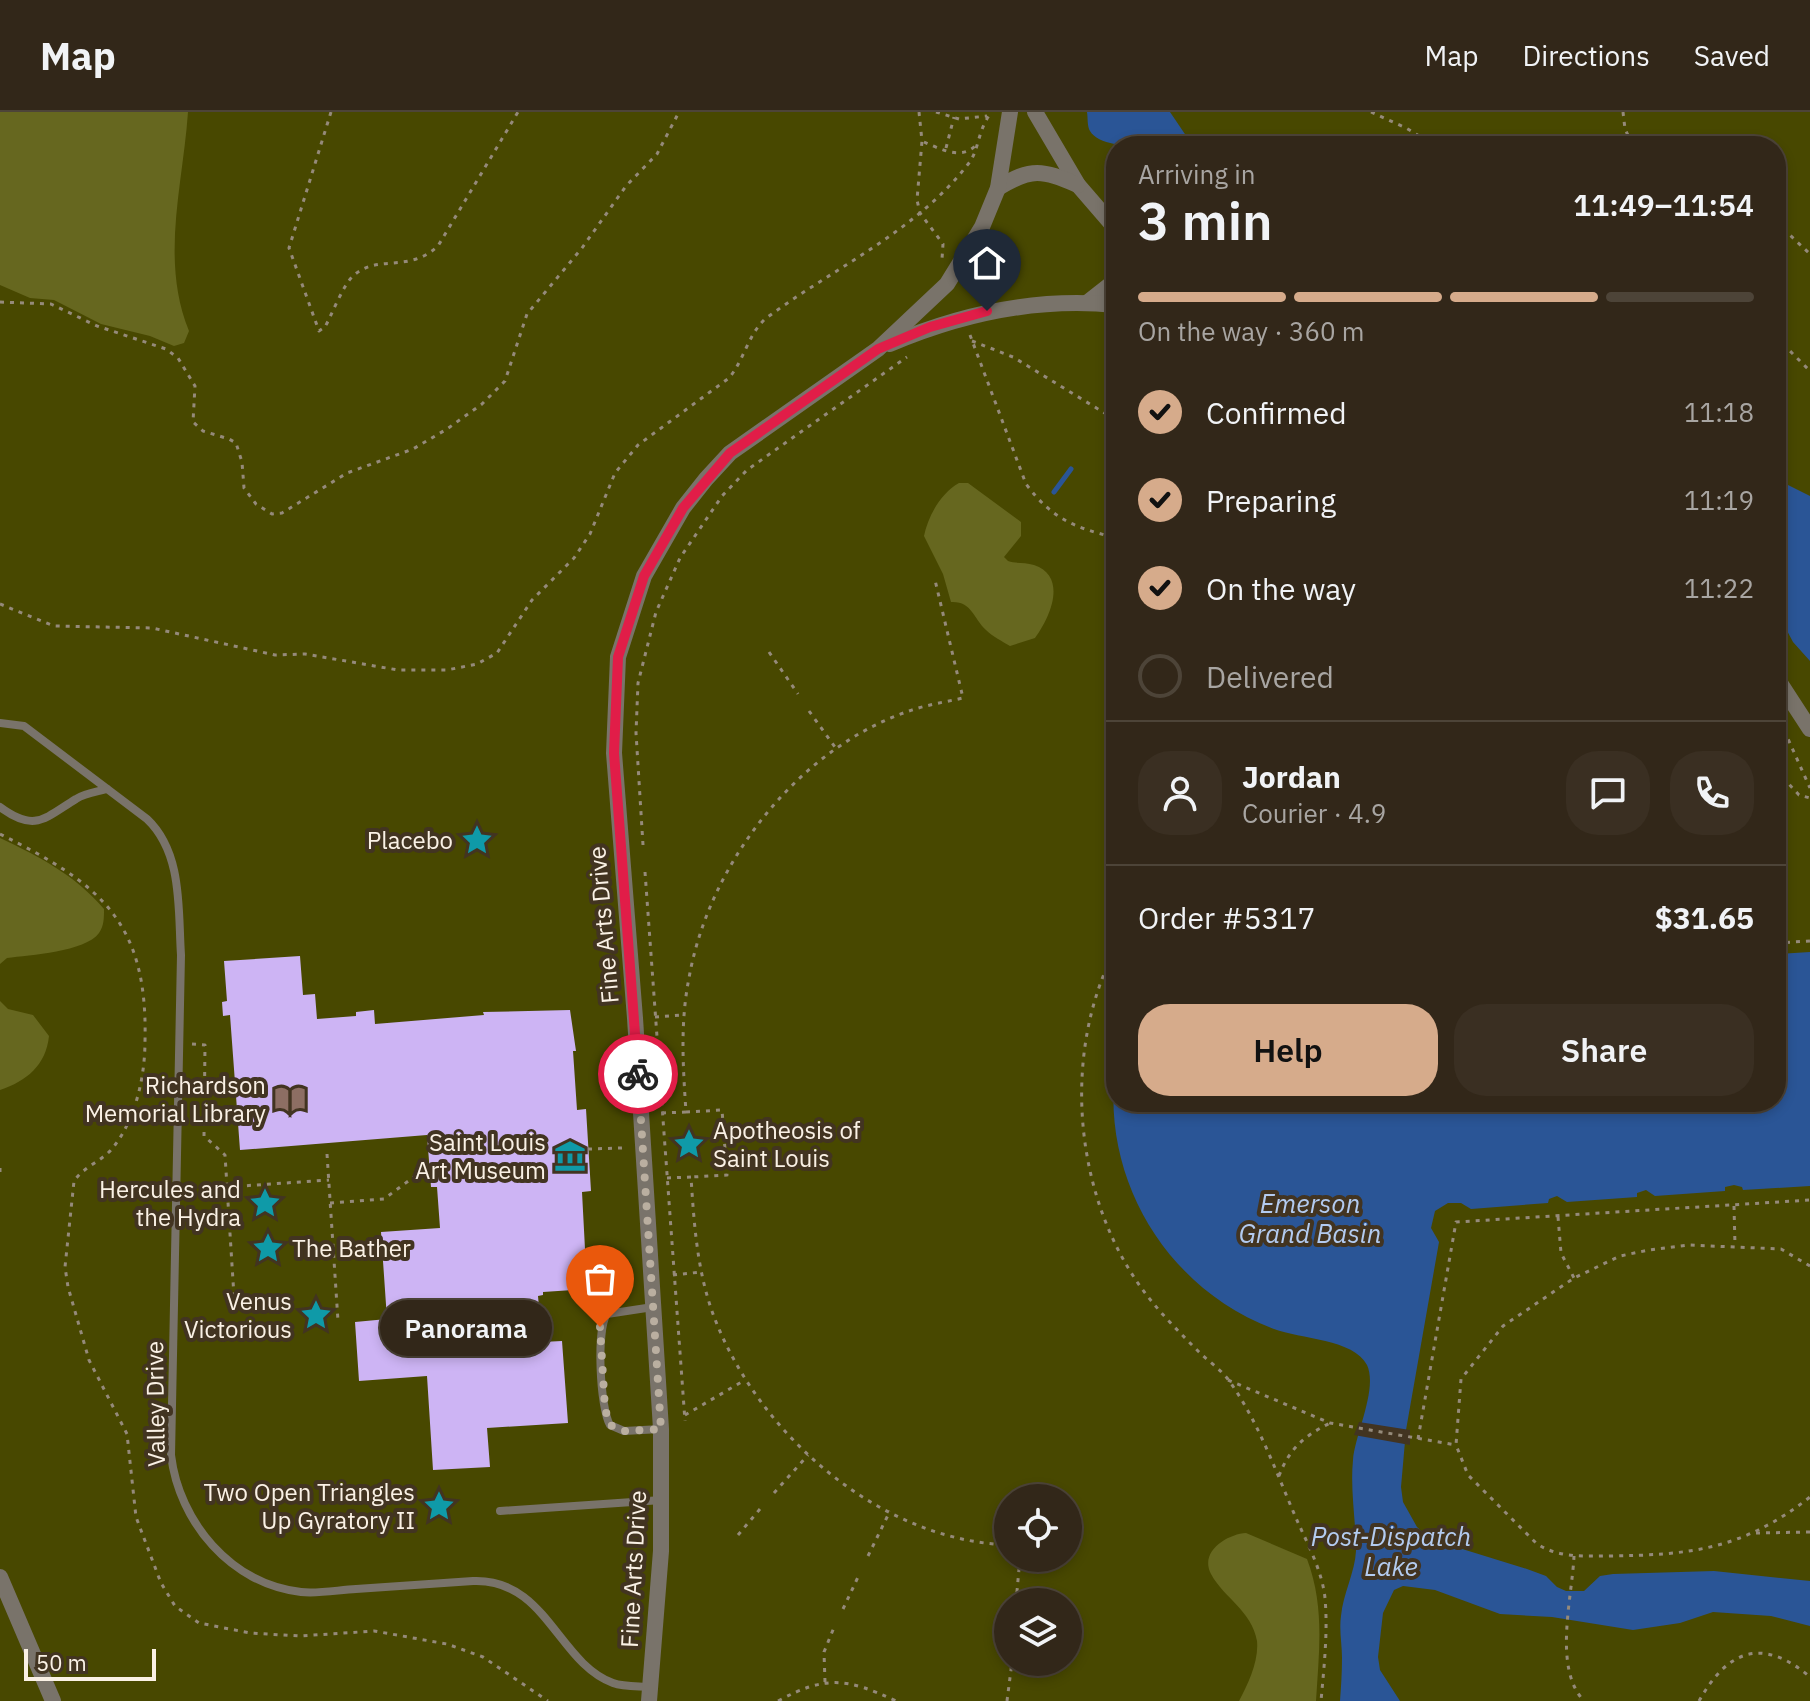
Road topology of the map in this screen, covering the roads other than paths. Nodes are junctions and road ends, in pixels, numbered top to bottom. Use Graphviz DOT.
graph roads {
  1 [pos="1010,112"];
  2 [pos="1035,112"];
  3 [pos="1078,185"];
  4 [pos="998,188"];
  5 [pos="1106,217"];
  6 [pos="1106,288"];
  7 [pos="1088,302"];
  8 [pos="1106,304"];
  9 [pos="878,349"];
  10 [pos="1786,692"];
  11 [pos="0,723"];
  12 [pos="1810,729"];
  13 [pos="107,789"];
  14 [pos="0,807"];
  15 [pos="654,1307"];
  16 [pos="661,1429"];
  17 [pos="662,1500"];
  18 [pos="500,1511"];
  19 [pos="0,1577"];
  20 [pos="650,1694"];
  21 [pos="53,1701"];
  1 -- 4 [label="street, Fine Arts Drive"];
  2 -- 3 [label="street"];
  3 -- 4 [label="street"];
  3 -- 5 [label="street"];
  4 -- 9 [label="street, Fine Arts Drive"];
  6 -- 7 [label="street"];
  7 -- 8 [label="street, Fine Arts Drive"];
  7 -- 9 [label="street, Fine Arts Drive"];
  9 -- 15 [label="street, Fine Arts Drive"];
  10 -- 12 [label="street"];
  11 -- 13 [label="lane, Valley Drive"];
  13 -- 14 [label="lane"];
  13 -- 20 [label="lane, Valley Drive"];
  15 -- 16 [label="street, Fine Arts Drive"];
  15 -- 16 [label="lane"];
  16 -- 17 [label="street, Fine Arts Drive"];
  17 -- 18 [label="lane"];
  17 -- 20 [label="street, Fine Arts Drive"];
  19 -- 21 [label="street"];
}
